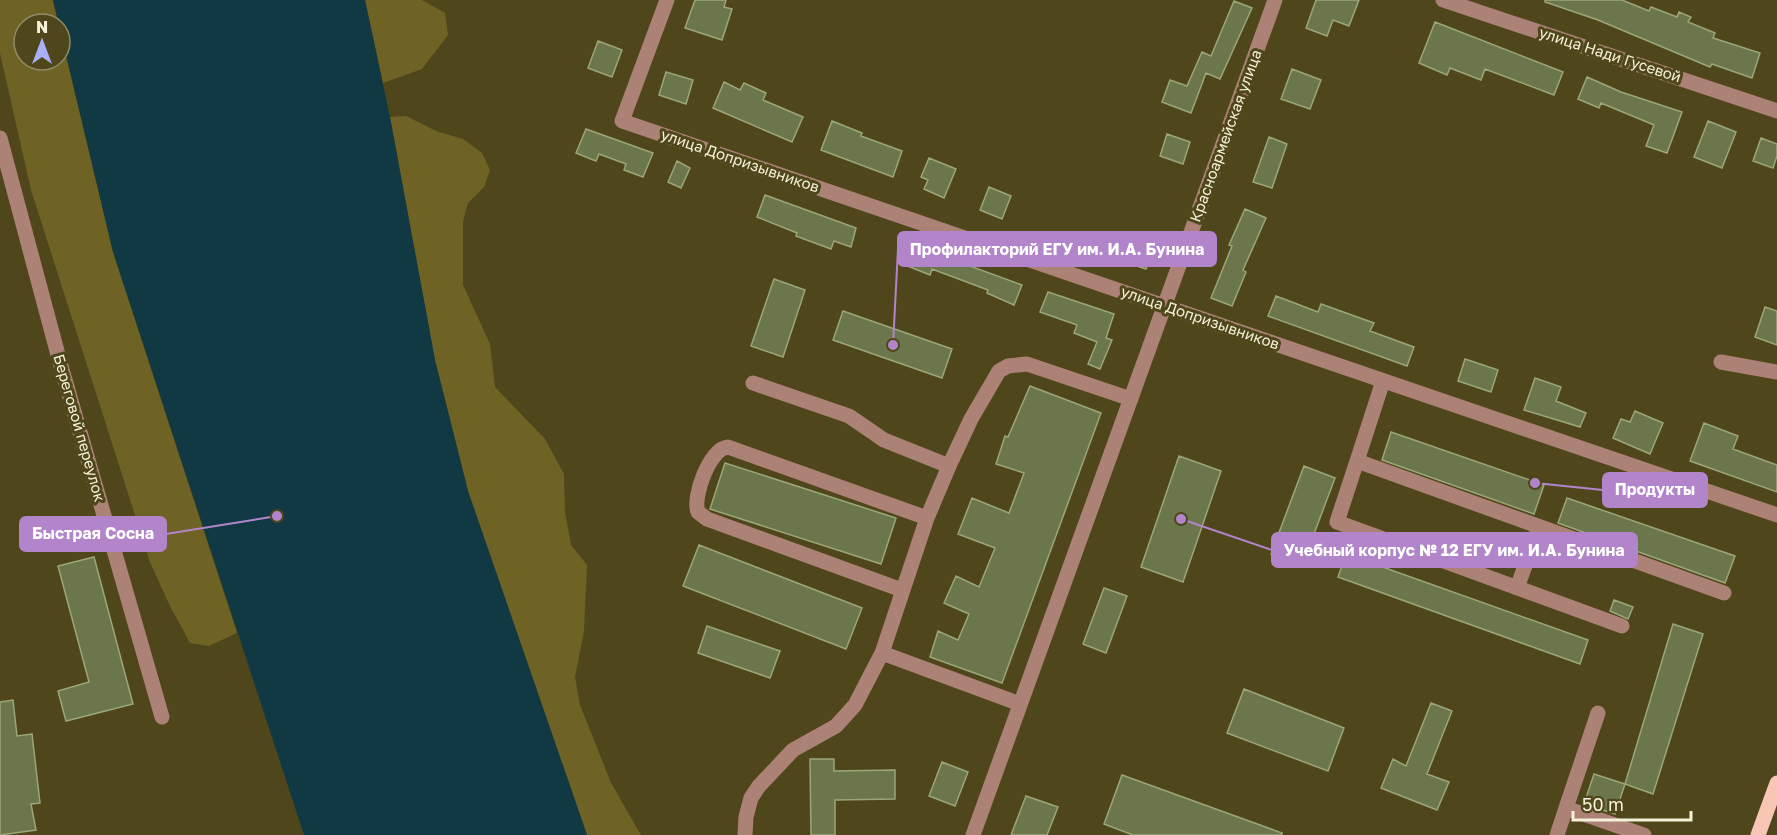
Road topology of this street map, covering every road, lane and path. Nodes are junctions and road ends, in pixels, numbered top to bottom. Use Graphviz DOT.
graph roads {
  1 [pos="667,0"];
  2 [pos="1275,0"];
  3 [pos="1443,0"];
  4 [pos="1777,111"];
  5 [pos="0,138"];
  6 [pos="1165,306"];
  7 [pos="1721,362"];
  8 [pos="1777,372"];
  9 [pos="1383,381"];
  10 [pos="753,383"];
  11 [pos="1131,399"];
  12 [pos="1357,461"];
  13 [pos="949,466"];
  14 [pos="1777,515"];
  15 [pos="927,518"];
  16 [pos="1539,527"];
  17 [pos="1517,588"];
  18 [pos="902,590"];
  19 [pos="1725,593"];
  20 [pos="1622,626"];
  21 [pos="882,653"];
  22 [pos="1020,704"];
  23 [pos="1598,713"];
  24 [pos="162,717"];
  25 [pos="1777,783"];
  26 [pos="1566,808"];
  27 [pos="745,835"];
  28 [pos="973,835"];
  29 [pos="1557,835"];
  30 [pos="1644,835"];
  31 [pos="1758,835"];
  1 -- 6 [label="street, улица Допризывников"];
  2 -- 6 [label="street, Красноармейская улица"];
  3 -- 4 [label="street, улица Нади Гусевой"];
  5 -- 24 [label="street, Береговой переулок"];
  6 -- 9 [label="street, улица Допризывников"];
  6 -- 11 [label="street, Красноармейская улица"];
  7 -- 8 [label="street"];
  9 -- 12 [label="street"];
  9 -- 14 [label="street, улица Допризывников"];
  10 -- 13 [label="street"];
  11 -- 13 [label="street"];
  11 -- 22 [label="street, Красноармейская улица"];
  12 -- 16 [label="street"];
  12 -- 17 [label="street"];
  13 -- 15 [label="street"];
  15 -- 18 [label="street"];
  15 -- 18 [label="street"];
  16 -- 17 [label="street"];
  16 -- 19 [label="street"];
  17 -- 20 [label="street"];
  18 -- 21 [label="street"];
  21 -- 22 [label="street"];
  21 -- 27 [label="street"];
  22 -- 28 [label="street, Красноармейская улица"];
  23 -- 26 [label="street"];
  25 -- 31 [label="main road"];
  26 -- 29 [label="street"];
  26 -- 30 [label="street"];
}
